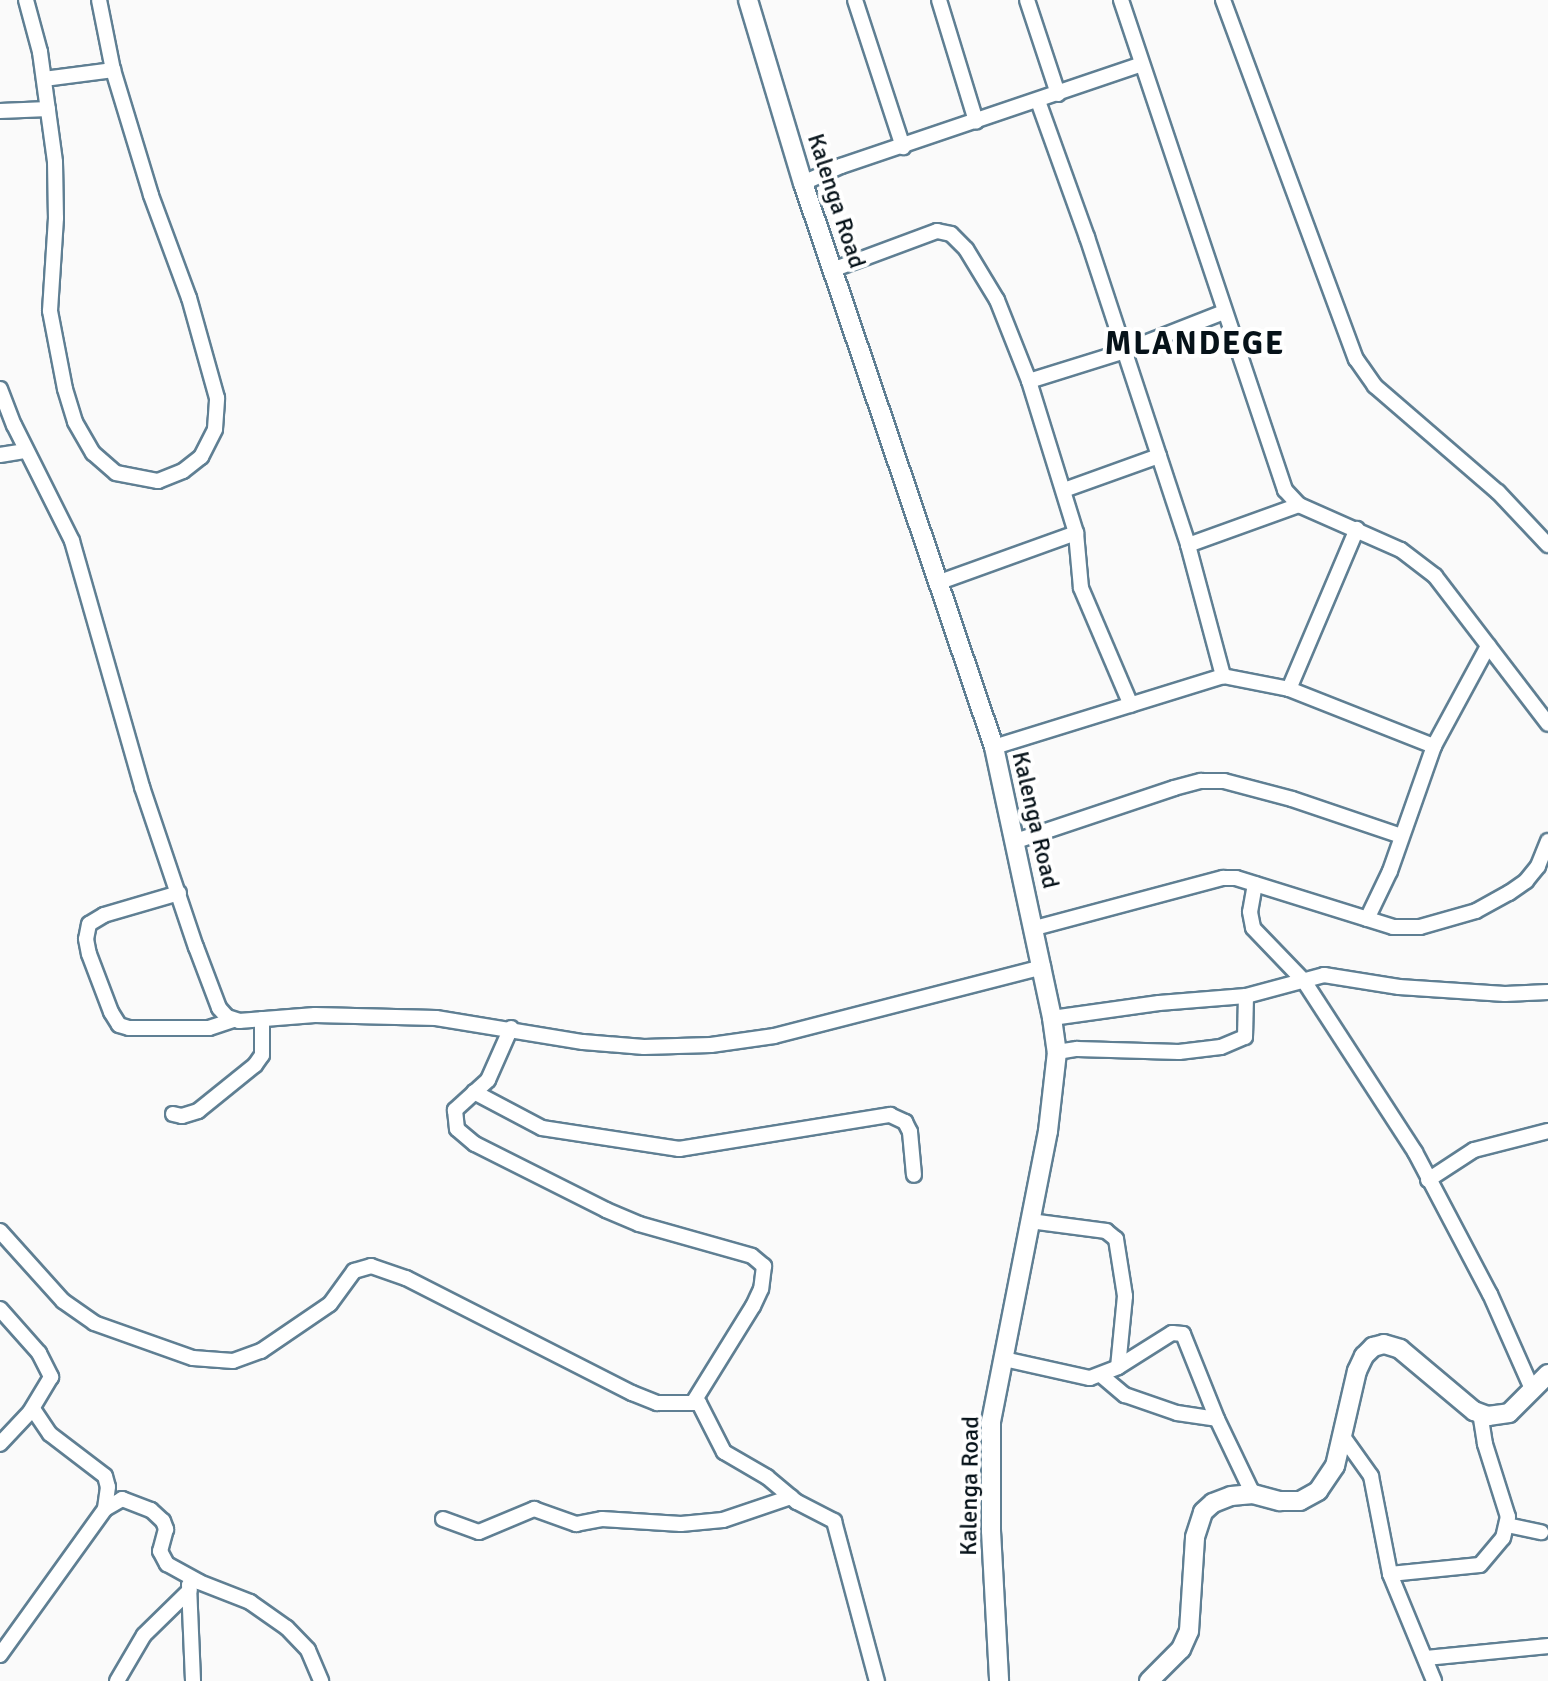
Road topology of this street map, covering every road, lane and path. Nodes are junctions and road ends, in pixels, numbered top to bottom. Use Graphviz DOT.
graph roads {
  1 [pos="26,0"];
  2 [pos="99,0"];
  3 [pos="748,0"];
  4 [pos="855,0"];
  5 [pos="939,0"];
  6 [pos="1027,0"];
  7 [pos="1121,0"];
  8 [pos="1223,0"];
  9 [pos="1140,65"];
  10 [pos="113,70"];
  11 [pos="44,79"];
  12 [pos="1058,94"];
  13 [pos="1038,101"];
  14 [pos="48,109"];
  15 [pos="0,111"];
  16 [pos="976,121"];
  17 [pos="903,147"];
  18 [pos="803,183"];
  19 [pos="832,270"];
  20 [pos="1224,312"];
  21 [pos="1122,352"];
  22 [pos="1029,381"];
  23 [pos="0,389"];
  24 [pos="26,451"];
  25 [pos="0,455"];
  26 [pos="1159,456"];
  27 [pos="1064,490"];
  28 [pos="1299,505"];
  29 [pos="1357,529"];
  30 [pos="1076,533"];
  31 [pos="1188,545"];
  32 [pos="1548,545"];
  33 [pos="937,583"];
  34 [pos="1488,646"];
  35 [pos="1223,676"];
  36 [pos="1289,689"];
  37 [pos="1131,705"];
  38 [pos="1548,724"];
  39 [pos="1434,746"];
  40 [pos="994,747"];
  41 [pos="1401,836"];
  42 [pos="1016,841"];
  43 [pos="1548,841"];
  44 [pos="1255,884"];
  45 [pos="179,893"];
  46 [pos="1367,919"];
  47 [pos="1035,928"];
  48 [pos="1043,967"];
  49 [pos="1304,981"];
  50 [pos="1548,992"];
  51 [pos="1246,996"];
  52 [pos="1052,1018"];
  53 [pos="262,1019"];
  54 [pos="234,1020"];
  55 [pos="511,1028"];
  56 [pos="1057,1052"];
  57 [pos="474,1092"];
  58 [pos="173,1114"];
  59 [pos="1548,1131"];
  60 [pos="914,1175"];
  61 [pos="1428,1180"];
  62 [pos="1030,1221"];
  63 [pos="0,1231"];
  64 [pos="0,1309"];
  65 [pos="1004,1359"];
  66 [pos="1118,1367"];
  67 [pos="1548,1374"];
  68 [pos="1102,1376"];
  69 [pos="1532,1389"];
  70 [pos="694,1401"];
  71 [pos="33,1409"];
  72 [pos="1480,1412"];
  73 [pos="1217,1419"];
  74 [pos="1344,1438"];
  75 [pos="0,1444"];
  76 [pos="105,1476"];
  77 [pos="1253,1494"];
  78 [pos="791,1497"];
  79 [pos="129,1501"];
  80 [pos="105,1509"];
  81 [pos="443,1519"];
  82 [pos="1507,1525"];
  83 [pos="1541,1532"];
  84 [pos="1390,1574"];
  85 [pos="189,1583"];
  86 [pos="1548,1646"];
  87 [pos="0,1655"];
  88 [pos="1426,1658"];
  89 [pos="117,1681"];
  90 [pos="193,1681"];
  91 [pos="321,1681"];
  92 [pos="877,1681"];
  93 [pos="999,1681"];
  94 [pos="1149,1681"];
  95 [pos="1434,1681"];
  1 -- 11 [label="street"];
  2 -- 10 [label="street"];
  3 -- 18 [label="main road, Kalenga Road"];
  4 -- 17 [label="street"];
  5 -- 16 [label="street"];
  6 -- 12 [label="street"];
  7 -- 9 [label="street"];
  8 -- 32 [label="street"];
  9 -- 12 [label="street"];
  9 -- 20 [label="street"];
  10 -- 11 [label="street"];
  10 -- 14 [label="street"];
  11 -- 14 [label="street"];
  12 -- 13 [label="street"];
  13 -- 16 [label="street"];
  13 -- 21 [label="street"];
  14 -- 15 [label="street"];
  16 -- 17 [label="street"];
  17 -- 18 [label="street"];
  18 -- 19 [label="main road, Kalenga Road"];
  19 -- 22 [label="street"];
  19 -- 33 [label="main road, Kalenga Road"];
  20 -- 21 [label="street"];
  20 -- 28 [label="street"];
  21 -- 22 [label="street"];
  21 -- 26 [label="street"];
  22 -- 27 [label="street"];
  23 -- 24 [label="street"];
  24 -- 25 [label="street"];
  24 -- 45 [label="street"];
  26 -- 27 [label="street"];
  26 -- 31 [label="street"];
  27 -- 30 [label="street"];
  28 -- 29 [label="street"];
  28 -- 31 [label="street"];
  29 -- 34 [label="street"];
  29 -- 36 [label="street"];
  30 -- 33 [label="street"];
  30 -- 37 [label="street"];
  31 -- 35 [label="street"];
  33 -- 40 [label="main road, Kalenga Road"];
  34 -- 38 [label="street"];
  34 -- 39 [label="street"];
  35 -- 36 [label="street"];
  35 -- 37 [label="street"];
  36 -- 39 [label="street"];
  37 -- 40 [label="street"];
  39 -- 41 [label="street"];
  40 -- 42 [label="main road, Kalenga Road"];
  41 -- 42 [label="street"];
  41 -- 46 [label="street"];
  42 -- 47 [label="main road, Kalenga Road"];
  43 -- 46 [label="street"];
  44 -- 46 [label="street"];
  44 -- 47 [label="street"];
  44 -- 49 [label="street"];
  45 -- 54 [label="street"];
  45 -- 54 [label="street"];
  47 -- 48 [label="main road, Kalenga Road"];
  48 -- 52 [label="main road, Kalenga Road"];
  48 -- 55 [label="street"];
  49 -- 50 [label="street"];
  49 -- 51 [label="street"];
  49 -- 61 [label="street"];
  51 -- 52 [label="street"];
  51 -- 56 [label="street"];
  52 -- 56 [label="main road, Kalenga Road"];
  53 -- 54 [label="street"];
  53 -- 55 [label="street"];
  53 -- 58 [label="street"];
  55 -- 57 [label="street"];
  56 -- 62 [label="main road, Kalenga Road"];
  57 -- 60 [label="street"];
  57 -- 70 [label="street"];
  59 -- 61 [label="street"];
  61 -- 69 [label="street"];
  62 -- 65 [label="main road, Kalenga Road"];
  62 -- 66 [label="street"];
  63 -- 70 [label="street"];
  64 -- 71 [label="street"];
  65 -- 68 [label="street"];
  65 -- 93 [label="main road, Kalenga Road"];
  66 -- 68 [label="street"];
  66 -- 73 [label="street"];
  67 -- 69 [label="main road"];
  68 -- 73 [label="street"];
  69 -- 72 [label="main road"];
  70 -- 78 [label="street"];
  71 -- 75 [label="street"];
  71 -- 76 [label="street"];
  72 -- 74 [label="main road"];
  72 -- 82 [label="street"];
  73 -- 77 [label="street"];
  74 -- 77 [label="main road"];
  74 -- 84 [label="street"];
  76 -- 79 [label="street"];
  76 -- 80 [label="street"];
  77 -- 94 [label="main road"];
  78 -- 81 [label="street"];
  78 -- 92 [label="street"];
  79 -- 80 [label="street"];
  79 -- 85 [label="street"];
  80 -- 87 [label="street"];
  82 -- 83 [label="street"];
  82 -- 84 [label="street"];
  84 -- 88 [label="street"];
  85 -- 89 [label="street"];
  85 -- 90 [label="street"];
  85 -- 91 [label="street"];
  86 -- 88 [label="street"];
  88 -- 95 [label="street"];
}
